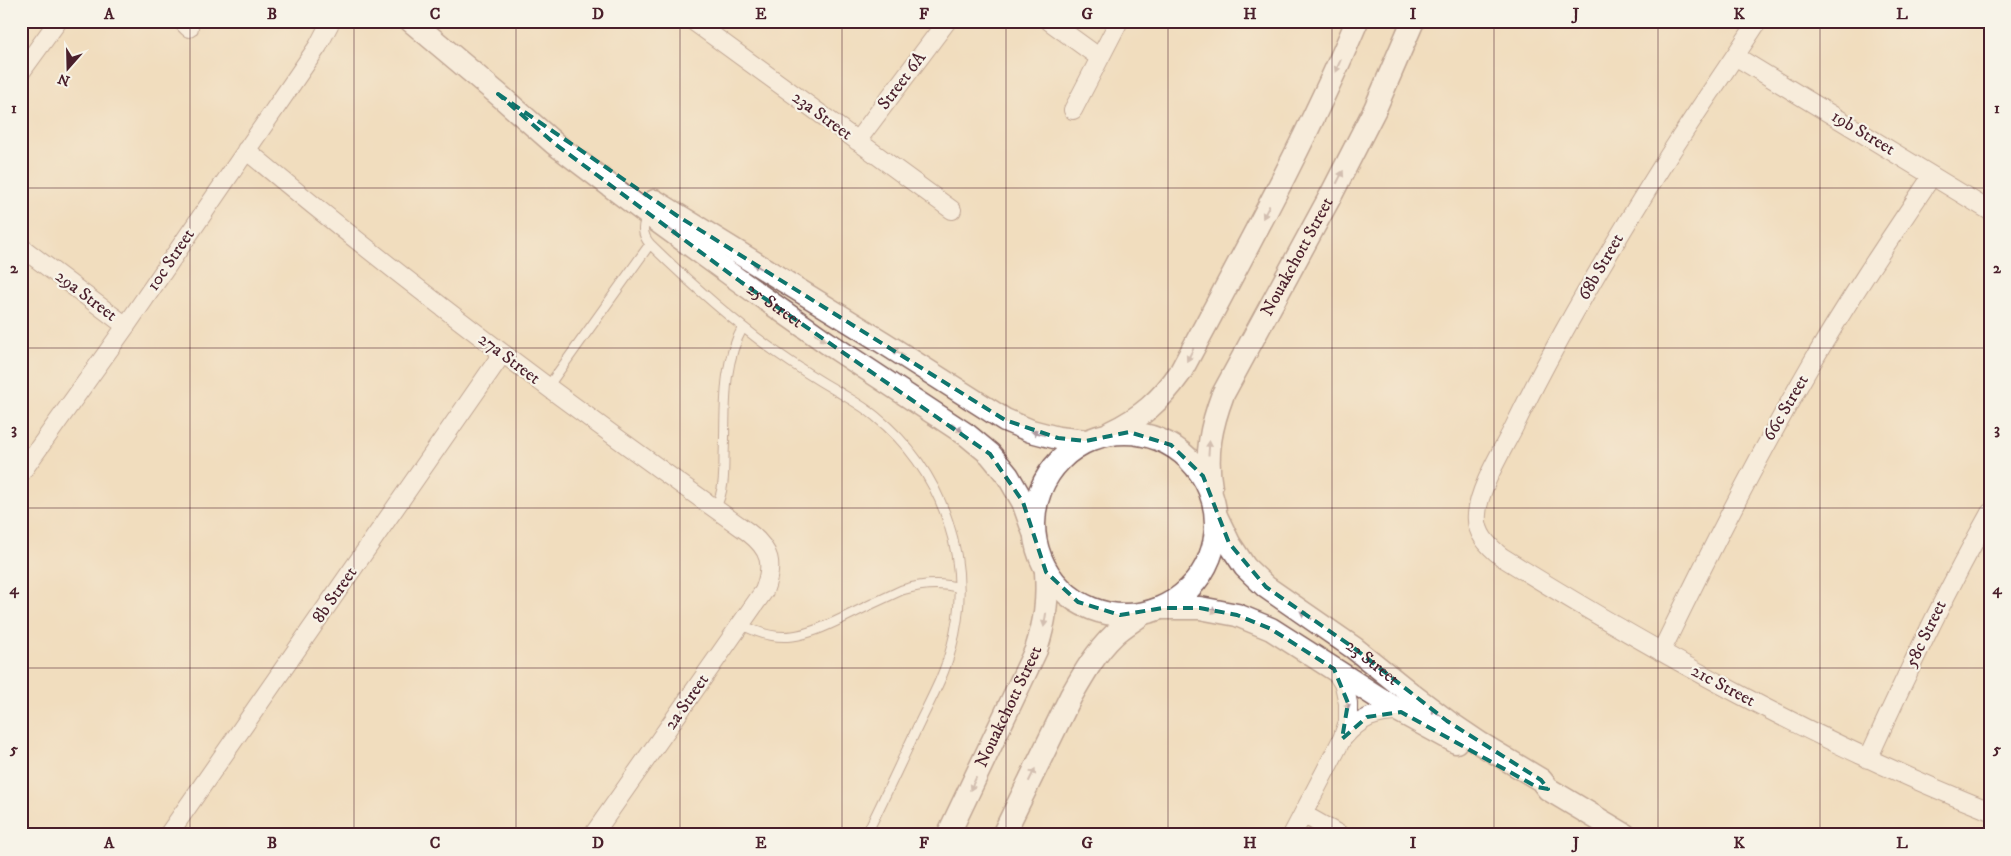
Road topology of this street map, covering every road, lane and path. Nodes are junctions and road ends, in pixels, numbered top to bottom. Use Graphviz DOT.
graph roads {
  1 [pos="58,21"];
  2 [pos="332,21"];
  3 [pos="342,21"];
  4 [pos="410,21"];
  5 [pos="693,21"];
  6 [pos="947,21"];
  7 [pos="1049,21"];
  8 [pos="1119,21"];
  9 [pos="1357,21"];
  10 [pos="1413,21"];
  11 [pos="1758,21"];
  12 [pos="318,46"];
  13 [pos="1735,56"];
  14 [pos="1100,58"];
  15 [pos="21,72"];
  16 [pos="498,94"];
  17 [pos="1073,110"];
  18 [pos="857,141"];
  19 [pos="246,150"];
  20 [pos="1932,176"];
  21 [pos="952,210"];
  22 [pos="1990,211"];
  23 [pos="649,215"];
  24 [pos="650,244"];
  25 [pos="21,247"];
  26 [pos="126,326"];
  27 [pos="743,327"];
  28 [pos="502,354"];
  29 [pos="547,388"];
  30 [pos="1097,437"];
  31 [pos="21,473"];
  32 [pos="1215,507"];
  33 [pos="715,509"];
  34 [pos="1990,513"];
  35 [pos="1478,527"];
  36 [pos="1033,530"];
  37 [pos="771,564"];
  38 [pos="1046,572"];
  39 [pos="959,588"];
  40 [pos="1152,611"];
  41 [pos="741,624"];
  42 [pos="1661,652"];
  43 [pos="1334,669"];
  44 [pos="1401,712"];
  45 [pos="1342,740"];
  46 [pos="1868,759"];
  47 [pos="1548,789"];
  48 [pos="1990,811"];
  49 [pos="1303,814"];
  50 [pos="168,835"];
  51 [pos="594,835"];
  52 [pos="866,835"];
  53 [pos="948,835"];
  54 [pos="1003,835"];
  55 [pos="1292,835"];
  56 [pos="1340,835"];
  57 [pos="1625,835"];
  1 -- 15 [label="street"];
  2 -- 12 [label="street, 10c Street"];
  3 -- 12 [label="street, 10c Street"];
  4 -- 16 [label="street, 25 Street"];
  5 -- 18 [label="street, 23a Street"];
  6 -- 18 [label="street, Street 6A"];
  7 -- 14 [label="street"];
  8 -- 14 [label="street"];
  9 -- 30 [label="street, one-way"];
  32 -- 10 [label="street, Nouakchott Street, one-way"];
  11 -- 13 [label="street, 68b Street"];
  12 -- 19 [label="street, 10c Street"];
  13 -- 20 [label="street, 19b Street"];
  13 -- 35 [label="street, 68b Street"];
  14 -- 17 [label="street"];
  16 -- 23 [label="street, 25 Street"];
  30 -- 16 [label="street, 25 Street, one-way"];
  18 -- 21 [label="street, 23a Street"];
  19 -- 26 [label="street, 10c Street"];
  19 -- 28 [label="street, 27a Street"];
  20 -- 22 [label="street, 19b Street"];
  20 -- 42 [label="street, 66c Street"];
  23 -- 24 [label="lane"];
  23 -- 36 [label="street, 25 Street, one-way"];
  24 -- 27 [label="lane"];
  24 -- 29 [label="lane"];
  25 -- 26 [label="street, 29a Street"];
  26 -- 31 [label="street, 10c Street"];
  27 -- 33 [label="lane"];
  27 -- 39 [label="lane"];
  28 -- 29 [label="street, 27a Street"];
  28 -- 50 [label="street, 8b Street"];
  29 -- 33 [label="street, 27a Street"];
  30 -- 32 [label="street, 25 Street"];
  30 -- 36 [label="street"];
  32 -- 40 [label="street"];
  47 -- 32 [label="street, 23 Street, one-way"];
  33 -- 37 [label="street, 27a Street"];
  34 -- 46 [label="street, 58c Street"];
  35 -- 42 [label="street, 21c Street"];
  36 -- 38 [label="street"];
  37 -- 41 [label="street, 2a Street"];
  38 -- 40 [label="street, 23 Street"];
  38 -- 53 [label="street, Nouakchott Street, one-way"];
  39 -- 41 [label="lane"];
  39 -- 52 [label="lane"];
  40 -- 43 [label="street, 23 Street, one-way"];
  54 -- 40 [label="street, one-way"];
  41 -- 51 [label="street, 2a Street"];
  42 -- 46 [label="street, 21c Street"];
  43 -- 44 [label="street, 23 Street"];
  43 -- 45 [label="street, one-way"];
  44 -- 45 [label="street"];
  44 -- 47 [label="street, 23 Street"];
  45 -- 49 [label="street"];
  46 -- 48 [label="street, 21c Street"];
  47 -- 57 [label="street, 23 Street"];
  49 -- 55 [label="street"];
  49 -- 56 [label="street"];
}
